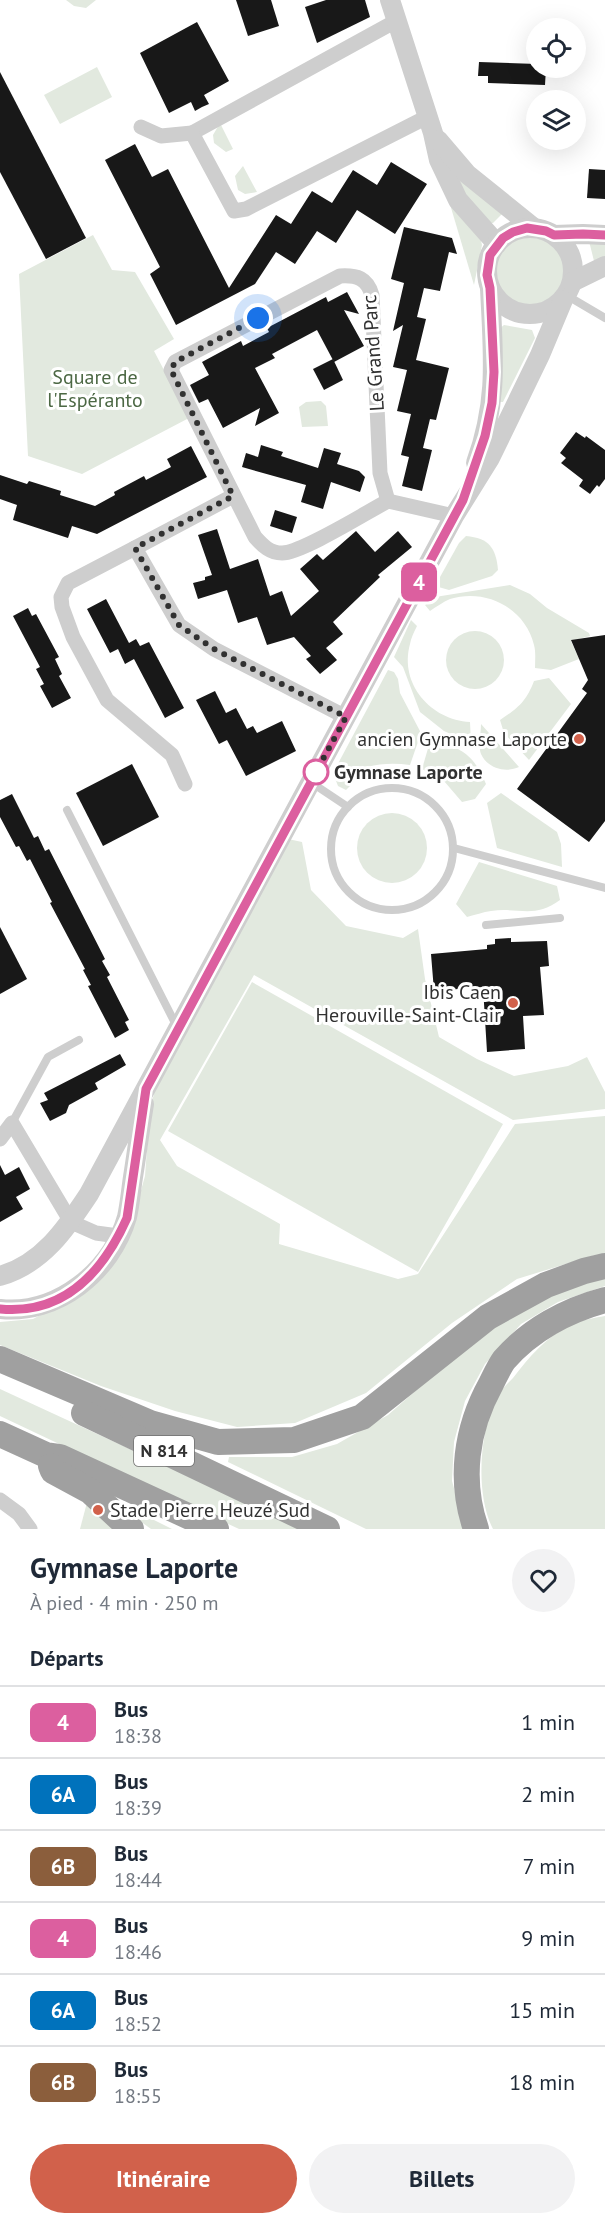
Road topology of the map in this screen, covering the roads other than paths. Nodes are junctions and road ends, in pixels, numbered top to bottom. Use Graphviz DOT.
graph roads {
  1 [pos="390,0"];
  2 [pos="396,21"];
  3 [pos="430,125"];
  4 [pos="141,127"];
  5 [pos="192,133"];
  6 [pos="534,228"];
  7 [pos="554,235"];
  8 [pos="605,235"];
  9 [pos="497,244"];
  10 [pos="605,266"];
  11 [pos="490,288"];
  12 [pos="567,292"];
  13 [pos="605,318"];
  14 [pos="233,496"];
  15 [pos="388,501"];
  16 [pos="458,508"];
  17 [pos="135,548"];
  18 [pos="346,717"];
  19 [pos="311,782"];
  20 [pos="185,784"];
  21 [pos="348,807"];
  22 [pos="67,810"];
  23 [pos="454,848"];
  24 [pos="605,888"];
  25 [pos="560,918"];
  26 [pos="486,926"];
  27 [pos="178,1029"];
  28 [pos="80,1040"];
  29 [pos="146,1089"];
  30 [pos="12,1123"];
  31 [pos="0,1139"];
  32 [pos="71,1222"];
  33 [pos="118,1236"];
  34 [pos="605,1266"];
  35 [pos="0,1276"];
  36 [pos="605,1300"];
  37 [pos="0,1309"];
  38 [pos="0,1359"];
  39 [pos="0,1375"];
  40 [pos="0,1434"];
  41 [pos="46,1455"];
  42 [pos="0,1500"];
  43 [pos="30,1529"];
  44 [pos="131,1529"];
  45 [pos="216,1529"];
  46 [pos="327,1529"];
  47 [pos="476,1529"];
  1 -- 2 [label="street"];
  2 -- 3 [label="street"];
  2 -- 5 [label="street"];
  3 -- 5 [label="street"];
  3 -- 6 [label="street"];
  3 -- 9 [label="street"];
  4 -- 5 [label="street"];
  6 -- 7 [label="street"];
  6 -- 9 [label="street"];
  7 -- 8 [label="street"];
  7 -- 12 [label="street"];
  9 -- 11 [label="street"];
  10 -- 12 [label="street"];
  11 -- 12 [label="street"];
  11 -- 16 [label="street"];
  12 -- 13 [label="lane"];
  12 -- 16 [label="street"];
  14 -- 15 [label="street"];
  14 -- 15 [label="street, Le Grand Parc"];
  14 -- 17 [label="street"];
  15 -- 16 [label="street"];
  16 -- 18 [label="street"];
  17 -- 18 [label="street"];
  17 -- 20 [label="street"];
  18 -- 19 [label="street"];
  19 -- 21 [label="lane"];
  19 -- 27 [label="street"];
  21 -- 23 [label="lane"];
  21 -- 23 [label="lane"];
  22 -- 27 [label="lane"];
  23 -- 24 [label="lane"];
  25 -- 26 [label="lane"];
  27 -- 29 [label="street"];
  28 -- 30 [label="lane"];
  29 -- 32 [label="street"];
  29 -- 33 [label="street"];
  30 -- 31 [label="street"];
  30 -- 32 [label="street"];
  32 -- 33 [label="street"];
  32 -- 35 [label="street"];
  33 -- 37 [label="street"];
  34 -- 38 [label="highway, N 814"];
  36 -- 47 [label="highway"];
  39 -- 46 [label="highway, N 814"];
  40 -- 41 [label="highway, N 814"];
  41 -- 44 [label="highway, N 814"];
  41 -- 45 [label="highway, N 814"];
  42 -- 43 [label="street"];
}
